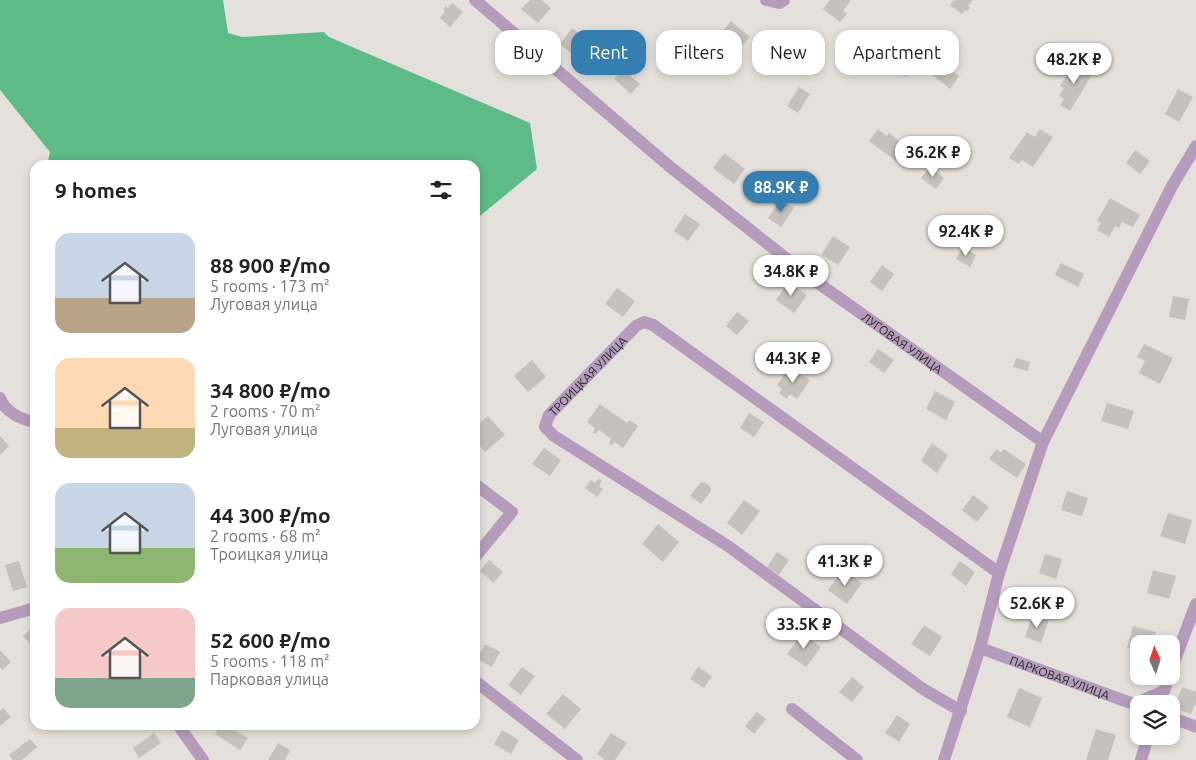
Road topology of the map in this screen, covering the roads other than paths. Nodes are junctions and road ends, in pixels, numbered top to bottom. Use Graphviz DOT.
graph roads {
  1 [pos="475,0"];
  2 [pos="766,0"];
  3 [pos="784,0"];
  4 [pos="1196,146"];
  5 [pos="0,402"];
  6 [pos="30,421"];
  7 [pos="1043,442"];
  8 [pos="480,488"];
  9 [pos="480,551"];
  10 [pos="999,572"];
  11 [pos="1196,604"];
  12 [pos="30,609"];
  13 [pos="0,618"];
  14 [pos="1180,646"];
  15 [pos="980,648"];
  16 [pos="480,685"];
  17 [pos="1166,685"];
  18 [pos="1156,695"];
  19 [pos="1130,703"];
  20 [pos="792,709"];
  21 [pos="961,711"];
  22 [pos="1180,721"];
  23 [pos="1196,726"];
  24 [pos="182,730"];
  25 [pos="1145,745"];
  26 [pos="200,755"];
  27 [pos="211,760"];
  28 [pos="577,760"];
  29 [pos="857,760"];
  30 [pos="944,760"];
  31 [pos="1141,760"];
  1 -- 7 [label="street, ЛУГОВАЯ УЛИЦА"];
  2 -- 3 [label="street"];
  4 -- 7 [label="street"];
  5 -- 6 [label="street"];
  7 -- 10 [label="street"];
  8 -- 9 [label="street"];
  10 -- 15 [label="street"];
  10 -- 21 [label="street, ТРОИЦКАЯ УЛИЦА"];
  11 -- 14 [label="street"];
  12 -- 13 [label="street"];
  15 -- 19 [label="street, ПАРКОВАЯ УЛИЦА"];
  15 -- 21 [label="street"];
  16 -- 28 [label="street"];
  17 -- 18 [label="street"];
  20 -- 29 [label="street"];
  21 -- 30 [label="street"];
  22 -- 23 [label="street"];
  24 -- 26 [label="street"];
  25 -- 31 [label="street"];
  26 -- 27 [label="street"];
}
